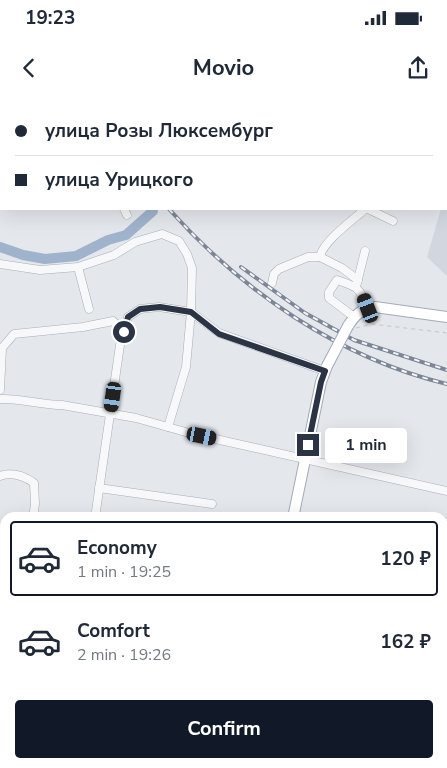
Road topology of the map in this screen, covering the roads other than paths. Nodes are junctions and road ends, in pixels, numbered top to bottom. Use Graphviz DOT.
graph roads {
  1 [pos="366,210"];
  2 [pos="369,210"];
  3 [pos="393,221"];
  4 [pos="365,251"];
  5 [pos="320,257"];
  6 [pos="0,264"];
  7 [pos="78,267"];
  8 [pos="272,283"];
  9 [pos="357,284"];
  10 [pos="368,308"];
  11 [pos="89,309"];
  12 [pos="191,312"];
  13 [pos="447,318"];
  14 [pos="351,321"];
  15 [pos="124,332"];
  16 [pos="326,369"];
  17 [pos="0,390"];
  18 [pos="0,399"];
  19 [pos="110,414"];
  20 [pos="168,427"];
  21 [pos="306,460"];
  22 [pos="0,476"];
  23 [pos="99,488"];
  24 [pos="447,491"];
  25 [pos="212,504"];
  26 [pos="34,512"];
  27 [pos="96,512"];
  28 [pos="294,512"];
  1 -- 5 [label="street"];
  2 -- 3 [label="street"];
  4 -- 9 [label="street"];
  5 -- 8 [label="street"];
  5 -- 9 [label="street"];
  6 -- 7 [label="street"];
  7 -- 11 [label="street"];
  7 -- 12 [label="street"];
  9 -- 10 [label="street"];
  9 -- 14 [label="street"];
  10 -- 13 [label="main road"];
  10 -- 14 [label="main road"];
  12 -- 15 [label="street"];
  12 -- 16 [label="street"];
  12 -- 20 [label="street"];
  14 -- 16 [label="main road, bridge"];
  15 -- 17 [label="street"];
  15 -- 19 [label="street"];
  16 -- 21 [label="main road"];
  18 -- 19 [label="street"];
  19 -- 20 [label="street"];
  19 -- 23 [label="street"];
  20 -- 21 [label="street"];
  21 -- 24 [label="street"];
  21 -- 28 [label="main road"];
  22 -- 26 [label="street"];
  23 -- 25 [label="street"];
  23 -- 27 [label="street"];
}
